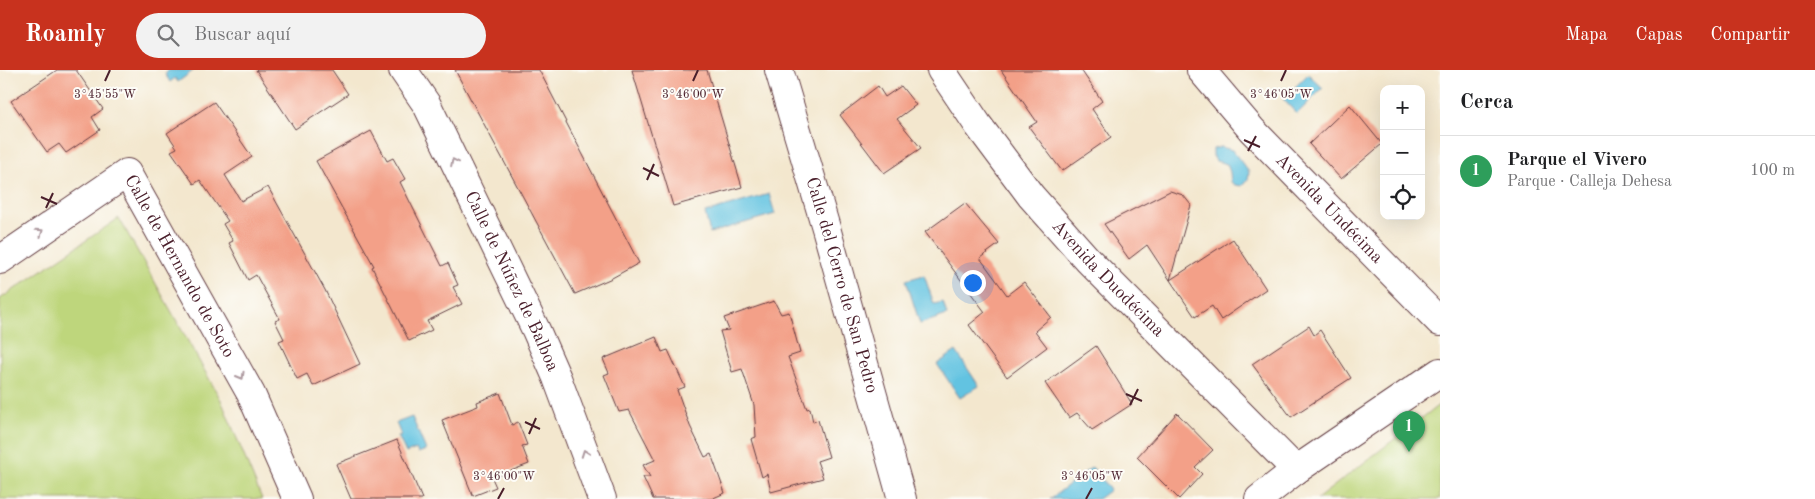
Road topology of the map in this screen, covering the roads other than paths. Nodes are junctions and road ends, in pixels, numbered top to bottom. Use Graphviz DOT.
graph roads {
  1 [pos="403,70"];
  2 [pos="779,70"];
  3 [pos="941,70"];
  4 [pos="1201,70"];
  5 [pos="0,260"];
  6 [pos="1440,322"];
  7 [pos="1440,372"];
  8 [pos="1296,470"];
  9 [pos="297,499"];
  10 [pos="602,499"];
  11 [pos="902,499"];
  12 [pos="1259,499"];
  10 -- 1 [label="street, Calle de Núñez de Balboa, one-way"];
  2 -- 11 [label="street, Calle del Cerro de San Pedro"];
  3 -- 8 [label="street, Avenida Duodécima"];
  4 -- 6 [label="street, Avenida Undécima"];
  5 -- 9 [label="street, Calle de Hernando de Soto, one-way"];
  7 -- 8 [label="street"];
  8 -- 12 [label="street"];
}
